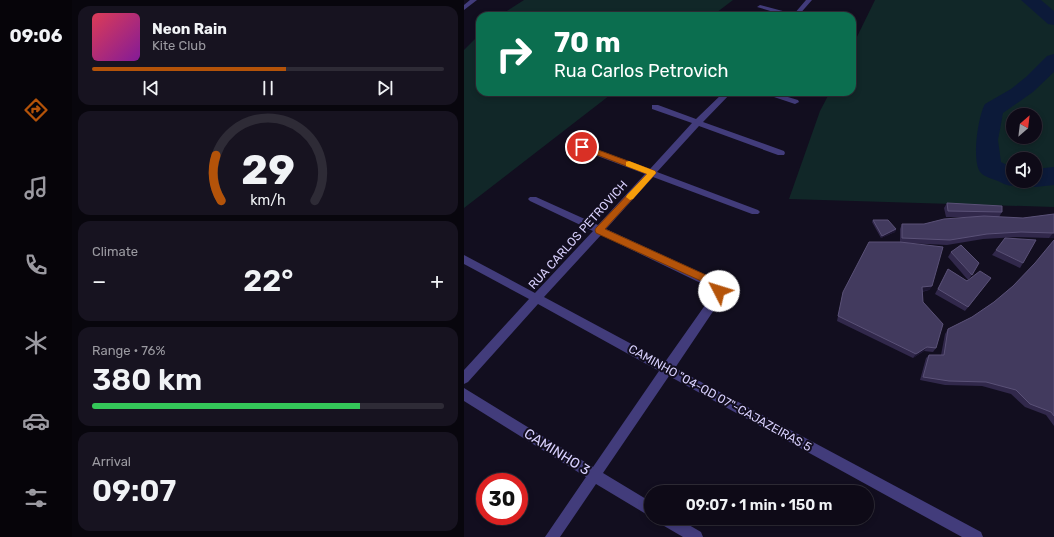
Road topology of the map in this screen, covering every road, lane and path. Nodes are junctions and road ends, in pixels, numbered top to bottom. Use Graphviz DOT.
graph roads {
  1 [pos="474,0"];
  2 [pos="809,0"];
  3 [pos="760,7"];
  4 [pos="464,8"];
  5 [pos="779,12"];
  6 [pos="798,12"];
  7 [pos="724,96"];
  8 [pos="776,96"];
  9 [pos="795,102"];
  10 [pos="655,107"];
  11 [pos="697,124"];
  12 [pos="582,147"];
  13 [pos="781,153"];
  14 [pos="652,173"];
  15 [pos="533,200"];
  16 [pos="755,212"];
  17 [pos="599,230"];
  18 [pos="464,259"];
  19 [pos="537,298"];
  20 [pos="667,370"];
  21 [pos="464,378"];
  22 [pos="464,394"];
  23 [pos="594,476"];
  24 [pos="644,506"];
  25 [pos="676,525"];
  26 [pos="552,537"];
  27 [pos="696,537"];
  28 [pos="976,537"];
  1 -- 4 [label="street"];
  2 -- 6 [label="street"];
  3 -- 5 [label="street"];
  7 -- 11 [label="street, RUA CARLOS PETROVICH"];
  8 -- 9 [label="street"];
  10 -- 11 [label="street"];
  11 -- 13 [label="street"];
  11 -- 14 [label="street, RUA CARLOS PETROVICH"];
  12 -- 14 [label="street"];
  14 -- 16 [label="street"];
  14 -- 17 [label="street, RUA CARLOS PETROVICH"];
  15 -- 17 [label="street"];
  17 -- 19 [label="street, RUA CARLOS PETROVICH"];
  17 -- 20 [label="street"];
  18 -- 19 [label="street, CAMINHO \"04-QD 07\"-CAJAZEIRAS 5"];
  19 -- 20 [label="street, CAMINHO \"04-QD 07\"-CAJAZEIRAS 5"];
  19 -- 21 [label="street, RUA CARLOS PETROVICH"];
  20 -- 23 [label="street"];
  20 -- 28 [label="street, CAMINHO \"04-QD 07\"-CAJAZEIRAS 5"];
  22 -- 23 [label="street, CAMINHO 3"];
  23 -- 24 [label="street, CAMINHO 3"];
  23 -- 26 [label="street"];
  25 -- 27 [label="street"];
}
